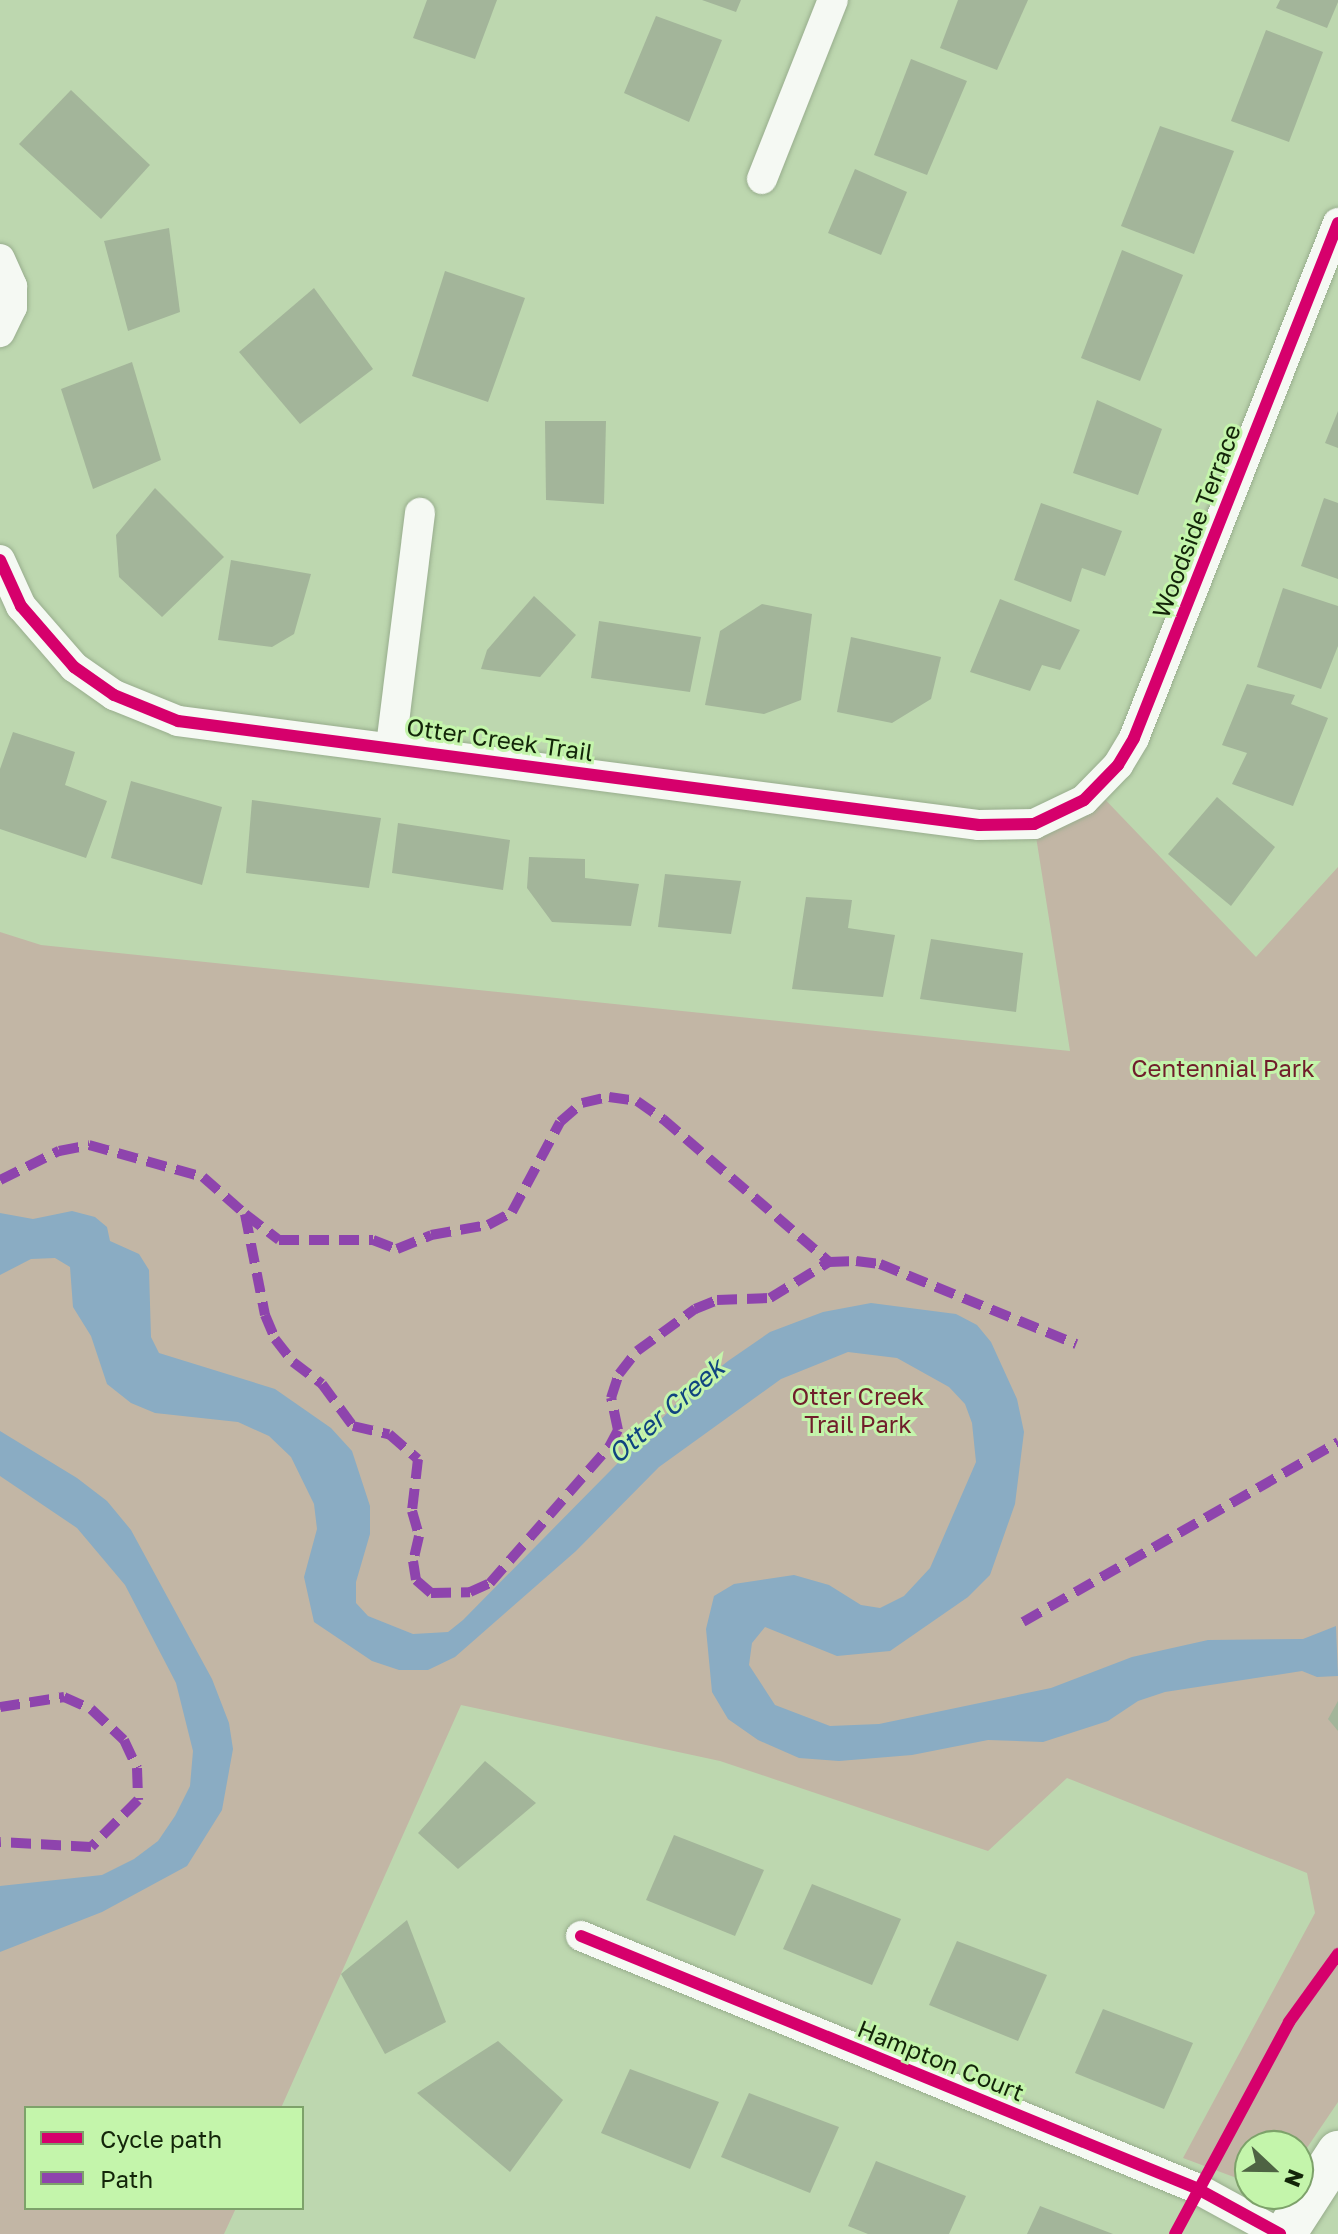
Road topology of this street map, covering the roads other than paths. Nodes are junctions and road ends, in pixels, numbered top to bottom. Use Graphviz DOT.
graph roads {
  1 [pos="833,0"];
  2 [pos="762,179"];
  3 [pos="1338,223"];
  4 [pos="0,259"];
  5 [pos="1326,288"];
  6 [pos="0,332"];
  7 [pos="420,513"];
  8 [pos="0,560"];
  9 [pos="391,746"];
  10 [pos="1062,813"];
  11 [pos="581,1936"];
  12 [pos="1338,2152"];
  13 [pos="1283,2234"];
  1 -- 2 [label="street"];
  3 -- 5 [label="street, Woodside Terrace"];
  4 -- 6 [label="street"];
  5 -- 10 [label="street, Woodside Terrace"];
  7 -- 9 [label="street"];
  8 -- 9 [label="street, Otter Creek Trail"];
  9 -- 10 [label="street, Otter Creek Trail"];
  11 -- 13 [label="street, Hampton Court"];
  12 -- 13 [label="street"];
}
